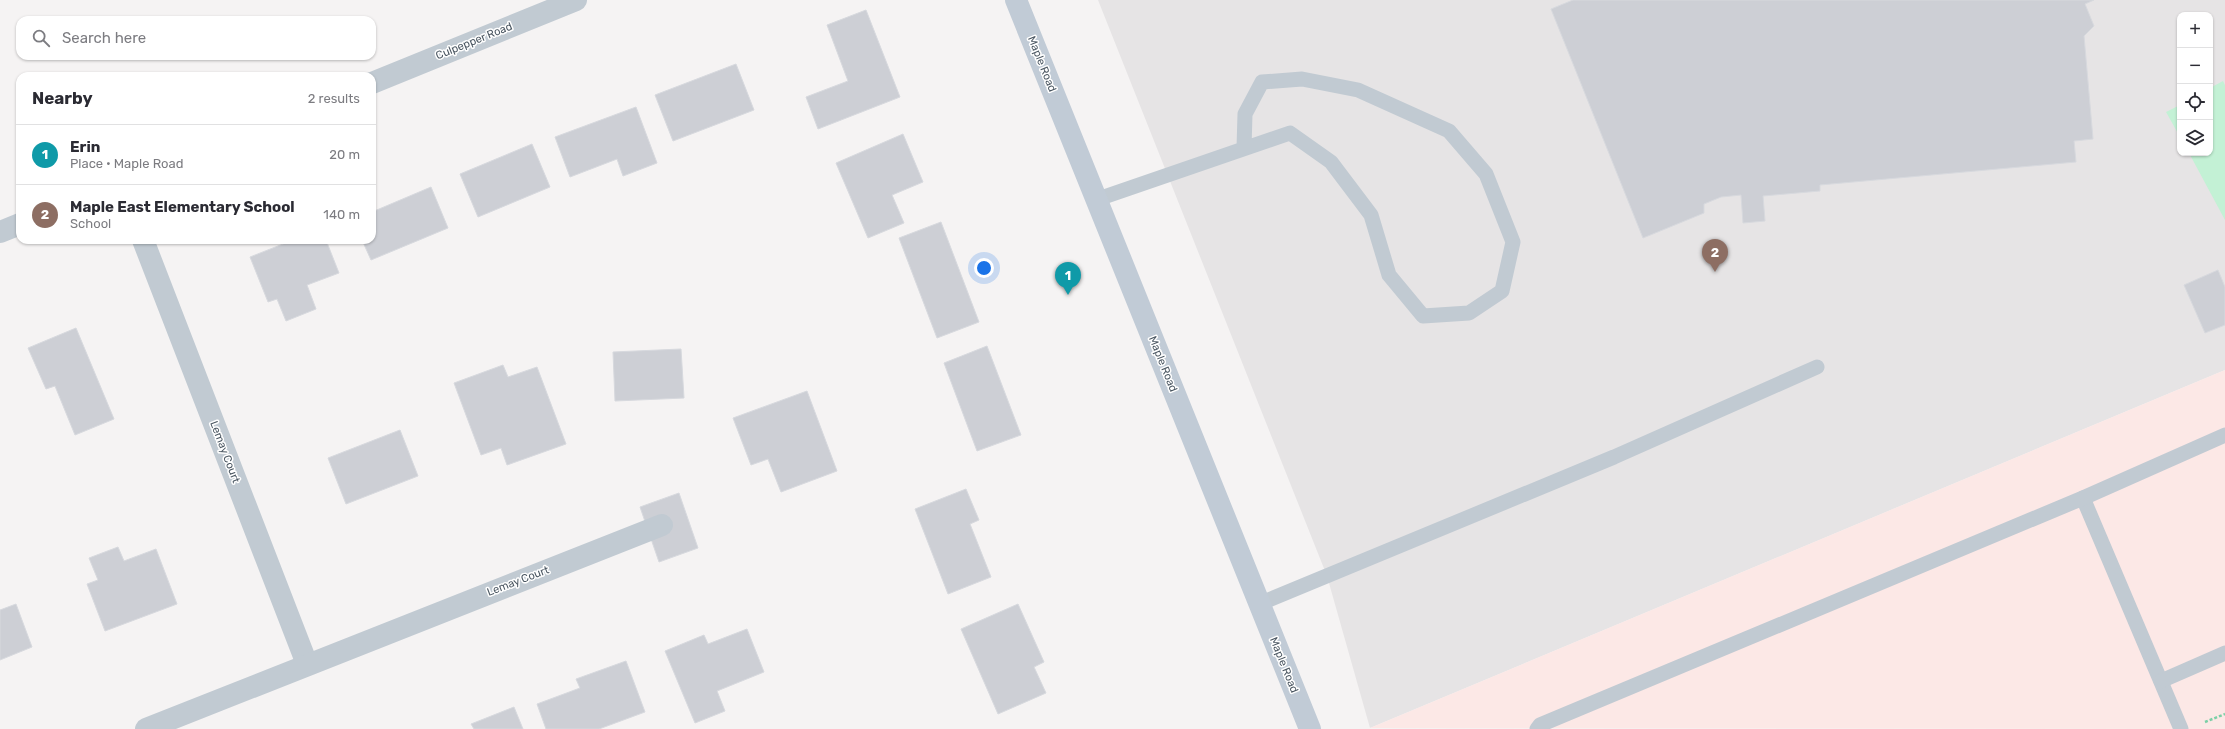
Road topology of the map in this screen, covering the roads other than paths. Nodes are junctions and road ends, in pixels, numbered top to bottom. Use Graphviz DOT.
graph roads {
  1 [pos="576,0"];
  2 [pos="1016,0"];
  3 [pos="376,81"];
  4 [pos="1244,148"];
  5 [pos="1098,199"];
  6 [pos="16,226"];
  7 [pos="0,232"];
  8 [pos="145,244"];
  9 [pos="1817,367"];
  10 [pos="2225,435"];
  11 [pos="2083,498"];
  12 [pos="662,525"];
  13 [pos="1259,604"];
  14 [pos="2225,653"];
  15 [pos="307,664"];
  16 [pos="2161,681"];
  17 [pos="146,729"];
  18 [pos="1310,729"];
  19 [pos="1537,729"];
  20 [pos="2181,729"];
  1 -- 3 [label="street, Culpepper Road"];
  2 -- 5 [label="main road, Maple Road"];
  4 -- 4 [label="lane"];
  4 -- 5 [label="lane"];
  5 -- 13 [label="main road, Maple Road"];
  6 -- 7 [label="street"];
  8 -- 15 [label="street, Lemay Court"];
  9 -- 13 [label="lane"];
  10 -- 11 [label="lane"];
  11 -- 16 [label="lane"];
  11 -- 19 [label="lane"];
  12 -- 15 [label="street, Lemay Court"];
  13 -- 18 [label="main road, Maple Road"];
  14 -- 16 [label="lane"];
  15 -- 17 [label="street, Lemay Court"];
  16 -- 20 [label="lane"];
}
